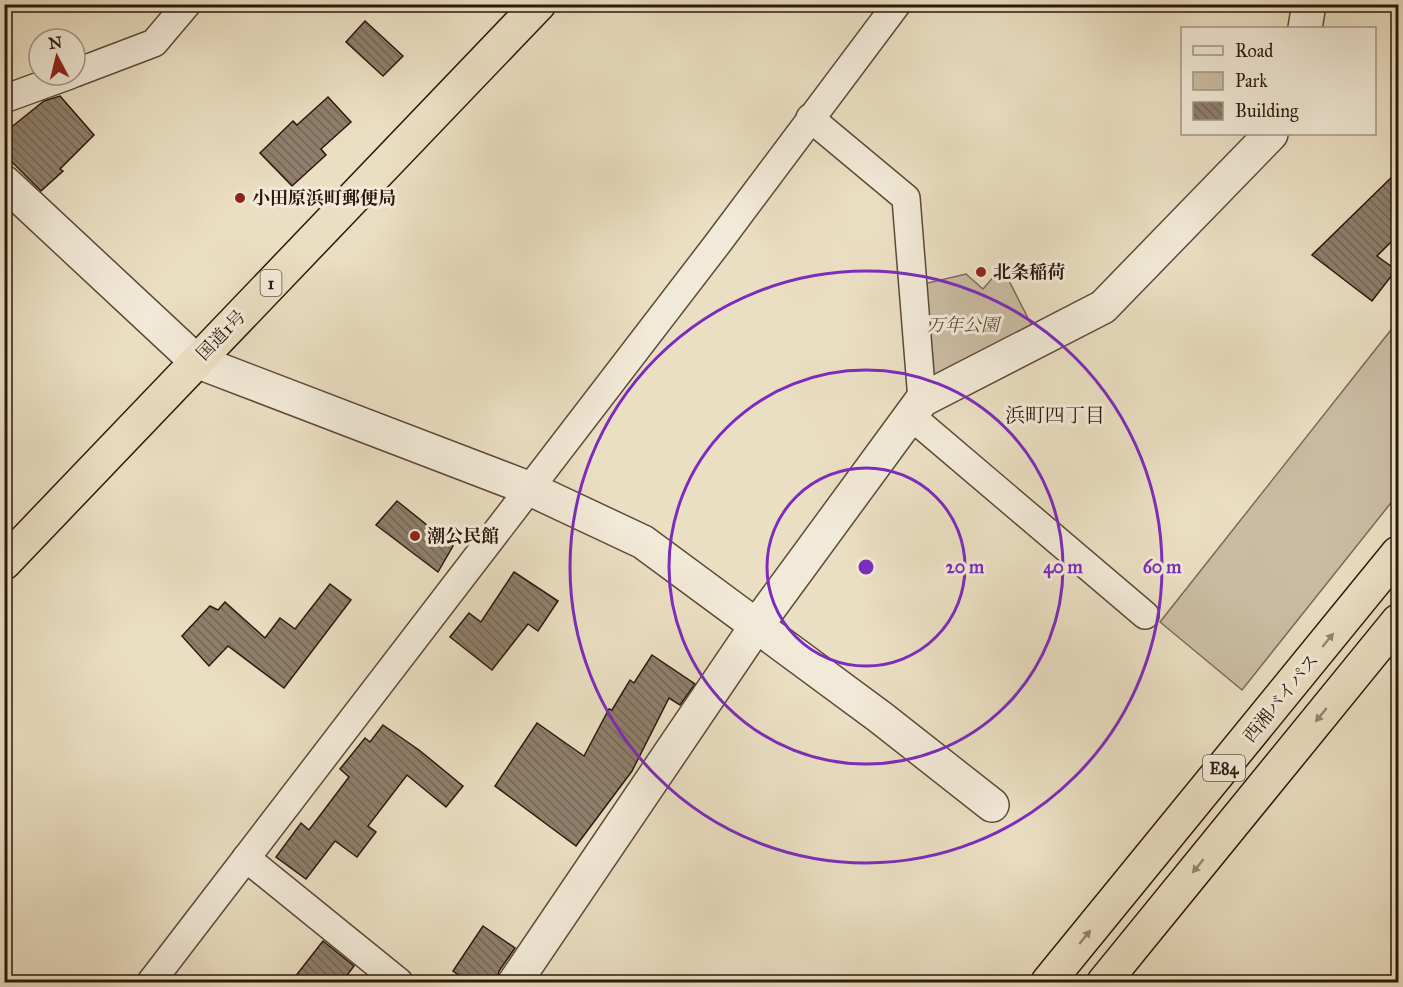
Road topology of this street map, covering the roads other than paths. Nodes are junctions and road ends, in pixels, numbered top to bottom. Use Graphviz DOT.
graph roads {
  1 [pos="187,4"];
  2 [pos="539,4"];
  3 [pos="897,4"];
  4 [pos="1309,4"];
  5 [pos="1305,27"];
  6 [pos="87,69"];
  7 [pos="37,87"];
  8 [pos="4,99"];
  9 [pos="810,118"];
  10 [pos="1270,135"];
  11 [pos="4,182"];
  12 [pos="196,361"];
  13 [pos="917,409"];
  14 [pos="528,488"];
  15 [pos="1398,553"];
  16 [pos="4,563"];
  17 [pos="1145,615"];
  18 [pos="1398,621"];
  19 [pos="757,625"];
  20 [pos="992,805"];
  21 [pos="246,858"];
  22 [pos="150,982"];
  23 [pos="399,982"];
  24 [pos="515,982"];
  25 [pos="1048,982"];
  26 [pos="1104,982"];
  1 -- 6 [label="street"];
  2 -- 12 [label="highway, 国道1号 / 1"];
  3 -- 9 [label="street"];
  4 -- 5 [label="street"];
  7 -- 8 [label="street"];
  9 -- 13 [label="street"];
  9 -- 14 [label="street"];
  10 -- 13 [label="street"];
  11 -- 12 [label="street"];
  12 -- 14 [label="street"];
  12 -- 16 [label="highway, 国道1号 / 1"];
  13 -- 17 [label="street"];
  13 -- 19 [label="street"];
  14 -- 19 [label="street"];
  14 -- 21 [label="street"];
  25 -- 15 [label="highway, 西湘バイパス / E84, one-way"];
  18 -- 26 [label="highway, E84, one-way"];
  19 -- 20 [label="street"];
  19 -- 24 [label="street"];
  21 -- 22 [label="street"];
  21 -- 23 [label="street"];
}
